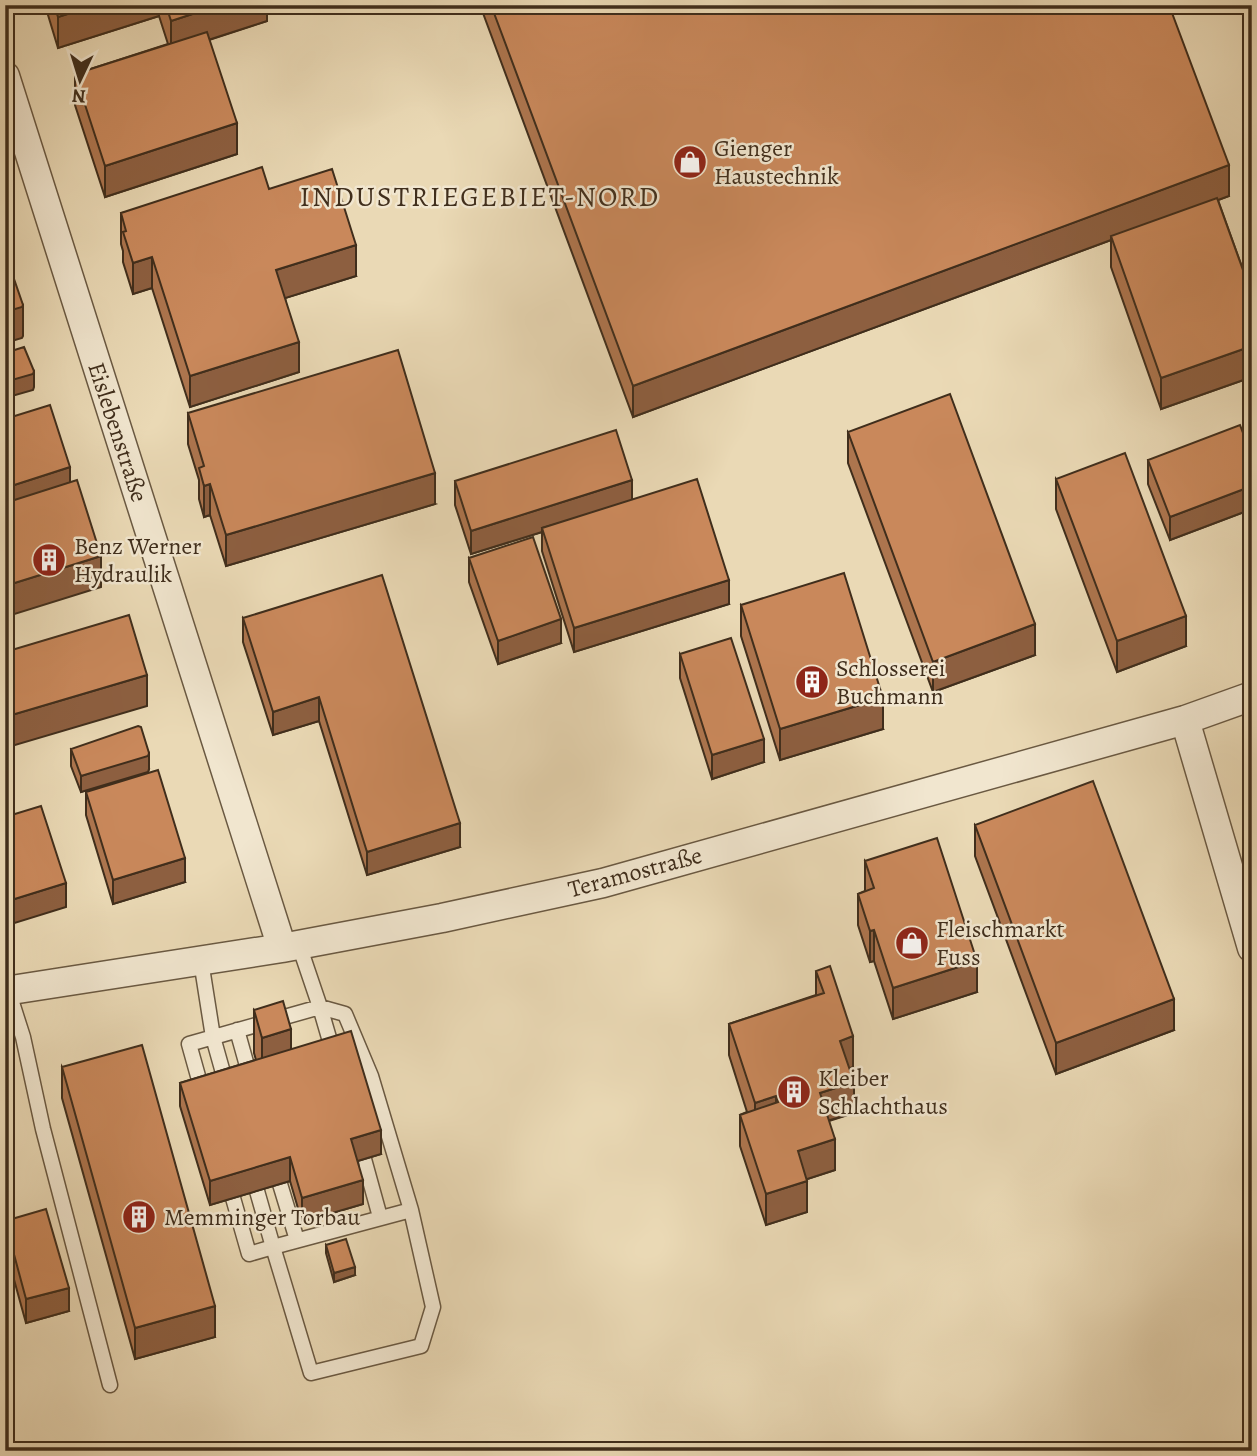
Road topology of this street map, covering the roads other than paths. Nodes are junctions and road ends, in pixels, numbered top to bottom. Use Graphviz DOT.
graph roads {
  1 [pos="5,76"];
  2 [pos="1252,696"];
  3 [pos="1185,720"];
  4 [pos="290,947"];
  5 [pos="1252,948"];
  6 [pos="201,961"];
  7 [pos="7,990"];
  8 [pos="320,1007"];
  9 [pos="237,1030"];
  10 [pos="213,1037"];
  11 [pos="335,1060"];
  12 [pos="252,1085"];
  13 [pos="229,1092"];
  14 [pos="205,1099"];
  15 [pos="364,1159"];
  16 [pos="280,1184"];
  17 [pos="257,1191"];
  18 [pos="233,1198"];
  19 [pos="411,1210"];
  20 [pos="380,1217"];
  21 [pos="297,1240"];
  22 [pos="273,1247"];
  23 [pos="110,1385"];
  1 -- 4 [label="street, Eislebenstraße"];
  2 -- 3 [label="street, Teramostraße"];
  3 -- 4 [label="street, Teramostraße"];
  3 -- 5 [label="street"];
  4 -- 6 [label="street, Teramostraße"];
  4 -- 8 [label="lane"];
  6 -- 7 [label="street, Teramostraße"];
  6 -- 10 [label="lane"];
  7 -- 23 [label="lane"];
  8 -- 9 [label="lane"];
  8 -- 11 [label="lane"];
  8 -- 19 [label="lane"];
  9 -- 10 [label="lane"];
  9 -- 12 [label="lane"];
  10 -- 13 [label="lane"];
  10 -- 14 [label="lane"];
  15 -- 20 [label="lane"];
  16 -- 21 [label="lane"];
  17 -- 22 [label="lane"];
  18 -- 22 [label="lane"];
  19 -- 20 [label="lane"];
  19 -- 22 [label="lane"];
  20 -- 21 [label="lane"];
  21 -- 22 [label="lane"];
}
